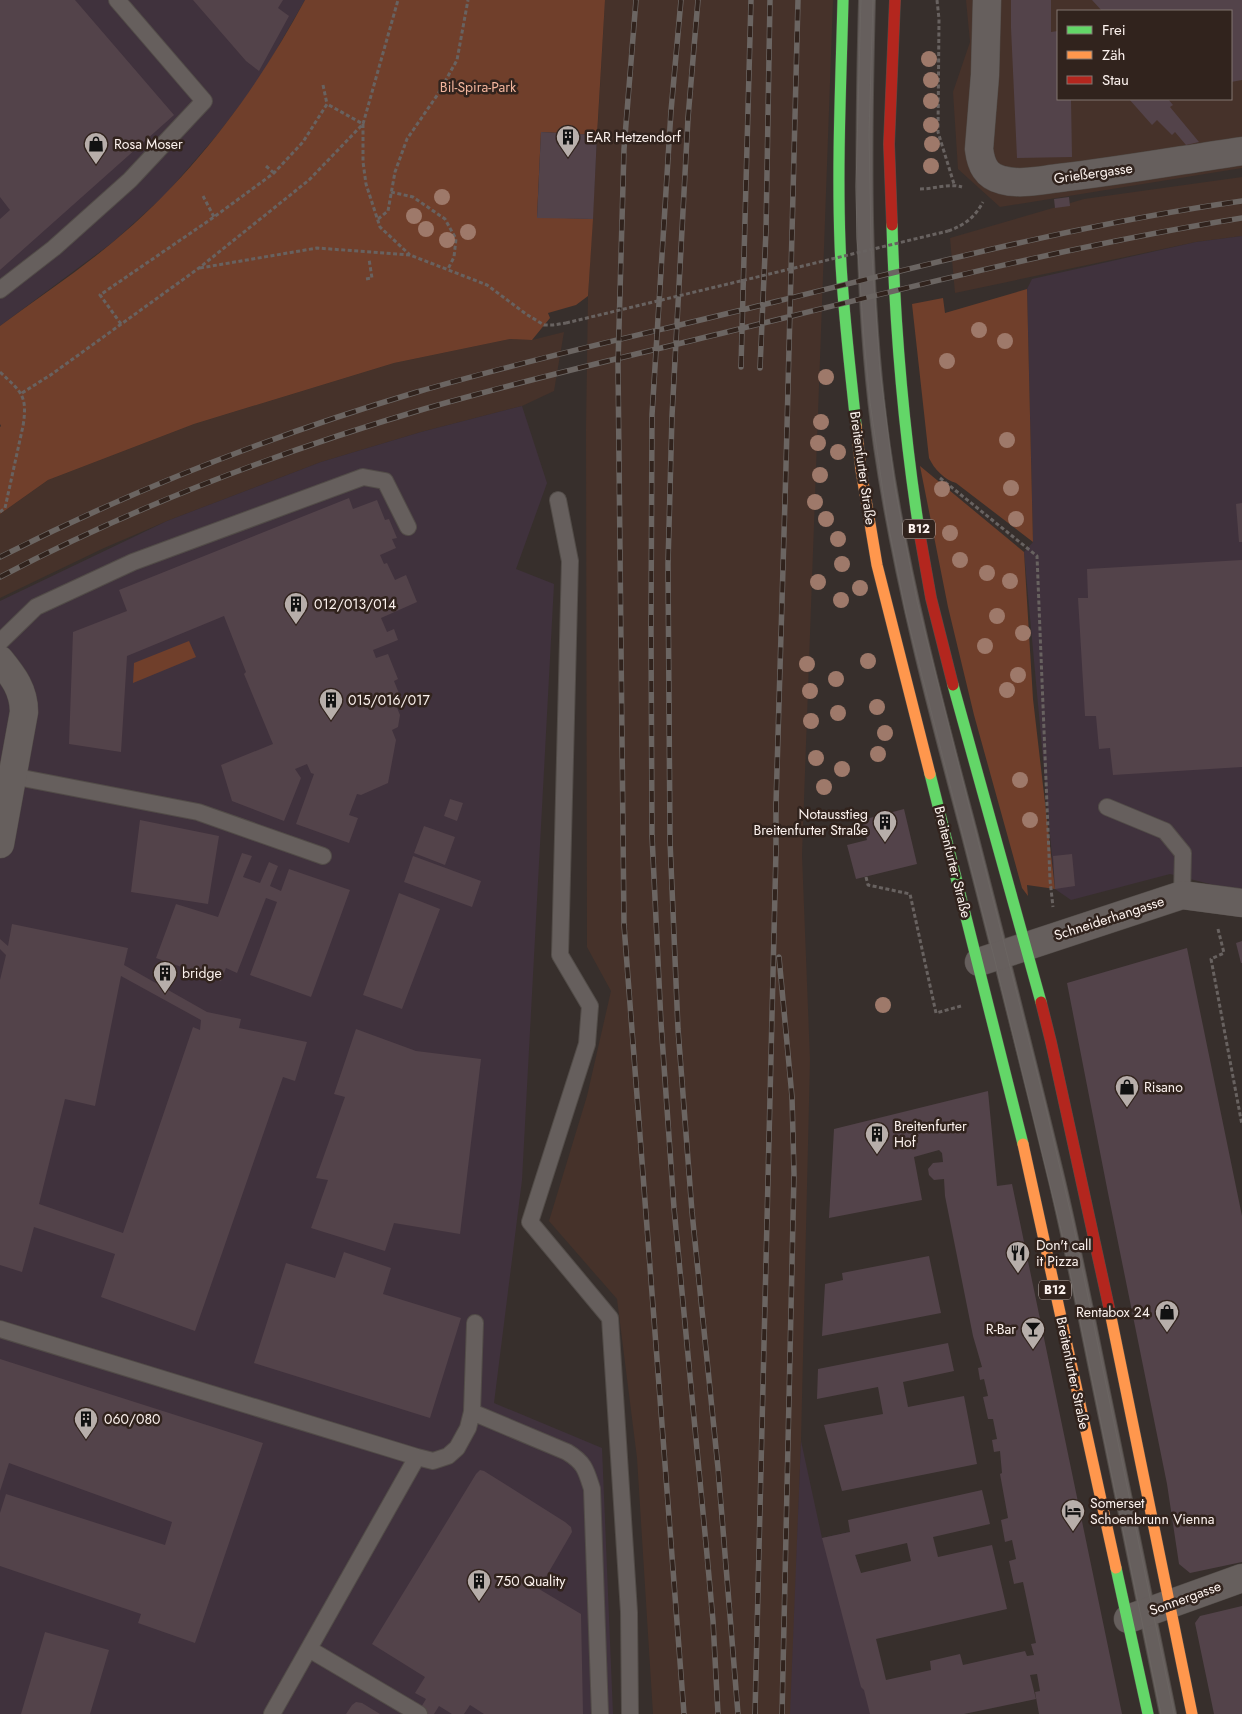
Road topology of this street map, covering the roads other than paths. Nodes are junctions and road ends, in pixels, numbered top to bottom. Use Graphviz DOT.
graph roads {
  1 [pos="117,0"];
  2 [pos="844,0"];
  3 [pos="867,0"];
  4 [pos="895,0"];
  5 [pos="987,0"];
  6 [pos="1242,151"];
  7 [pos="0,290"];
  8 [pos="558,500"];
  9 [pos="408,527"];
  10 [pos="0,642"];
  11 [pos="0,660"];
  12 [pos="12,776"];
  13 [pos="1106,807"];
  14 [pos="0,844"];
  15 [pos="323,856"];
  16 [pos="1182,895"];
  17 [pos="1242,903"];
  18 [pos="1026,946"];
  19 [pos="989,959"];
  20 [pos="475,1323"];
  21 [pos="0,1329"];
  22 [pos="472,1412"];
  23 [pos="417,1457"];
  24 [pos="1242,1578"];
  25 [pos="1148,1611"];
  26 [pos="309,1649"];
  27 [pos="272,1714"];
  28 [pos="419,1714"];
  29 [pos="600,1714"];
  30 [pos="630,1714"];
  31 [pos="1148,1714"];
  32 [pos="1168,1714"];
  33 [pos="1192,1714"];
  1 -- 7 [label="lane"];
  2 -- 19 [label="main road, Breitenfurter Straße / B12"];
  3 -- 19 [label="lane, Breitenfurter Straße"];
  4 -- 18 [label="main road, Breitenfurter Straße / B12"];
  5 -- 6 [label="street, Grießergasse"];
  8 -- 30 [label="lane"];
  9 -- 10 [label="lane"];
  11 -- 12 [label="street"];
  12 -- 14 [label="street"];
  12 -- 15 [label="lane"];
  13 -- 16 [label="lane"];
  16 -- 17 [label="street, Schneiderhangasse"];
  16 -- 18 [label="street, Schneiderhangasse"];
  18 -- 19 [label="street, Schneiderhangasse"];
  18 -- 25 [label="main road, Breitenfurter Straße / B12"];
  19 -- 25 [label="lane, Breitenfurter Straße"];
  19 -- 25 [label="main road, Breitenfurter Straße / B12"];
  20 -- 22 [label="lane"];
  21 -- 23 [label="lane"];
  22 -- 23 [label="lane"];
  22 -- 29 [label="lane"];
  23 -- 26 [label="lane"];
  24 -- 25 [label="street, Sonnergasse"];
  25 -- 31 [label="main road, Breitenfurter Straße / B12"];
  25 -- 32 [label="lane, Breitenfurter Straße"];
  25 -- 33 [label="main road, Breitenfurter Straße / B12"];
  26 -- 27 [label="lane"];
  26 -- 28 [label="lane"];
}
